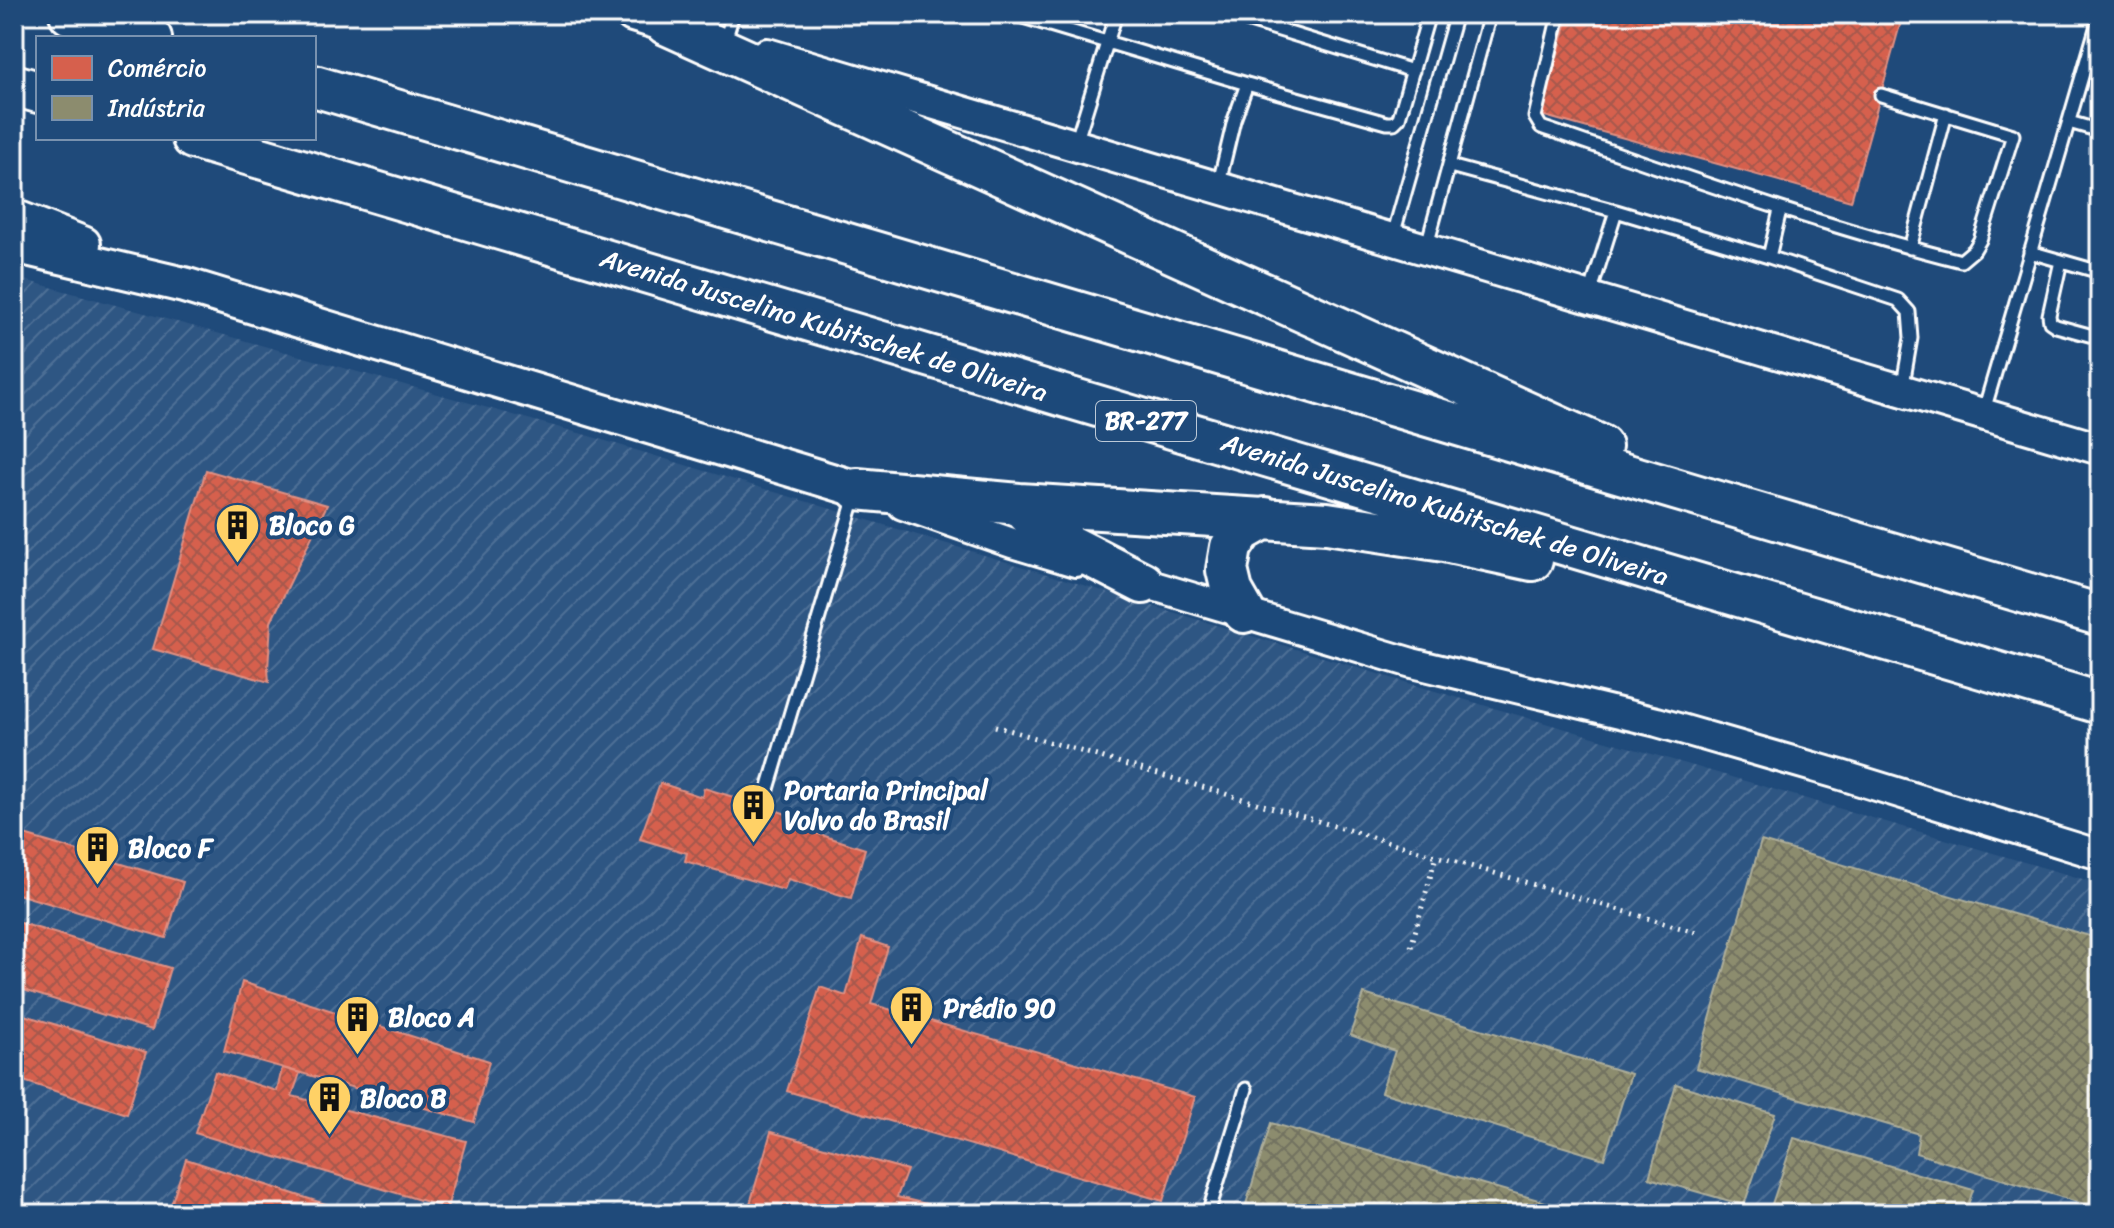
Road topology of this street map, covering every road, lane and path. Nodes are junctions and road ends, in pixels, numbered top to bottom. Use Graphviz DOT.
graph roads {
  1 [pos="70,14"];
  2 [pos="1013,14"];
  3 [pos="1116,14"];
  4 [pos="1227,14"];
  5 [pos="1429,14"];
  6 [pos="1456,14"];
  7 [pos="1490,14"];
  8 [pos="1559,14"];
  9 [pos="2100,15"];
  10 [pos="649,19"];
  11 [pos="729,28"];
  12 [pos="144,36"];
  13 [pos="1107,43"];
  14 [pos="1413,71"];
  15 [pos="1247,84"];
  16 [pos="14,85"];
  17 [pos="316,87"];
  18 [pos="36,91"];
  19 [pos="1881,95"];
  20 [pos="1946,114"];
  21 [pos="2069,122"];
  22 [pos="2100,131"];
  23 [pos="200,140"];
  24 [pos="1075,145"];
  25 [pos="1450,166"];
  26 [pos="1218,187"];
  27 [pos="1780,210"];
  28 [pos="1616,211"];
  29 [pos="14,217"];
  30 [pos="1392,239"];
  31 [pos="14,245"];
  32 [pos="1910,248"];
  33 [pos="1426,249"];
  34 [pos="2030,252"];
  35 [pos="1769,257"];
  36 [pos="2061,261"];
  37 [pos="2100,272"];
  38 [pos="184,285"];
  39 [pos="1589,298"];
  40 [pos="2100,338"];
  41 [pos="1902,390"];
  42 [pos="1983,414"];
  43 [pos="2100,449"];
  44 [pos="857,489"];
  45 [pos="1019,504"];
  46 [pos="1739,508"];
  47 [pos="1265,518"];
  48 [pos="1143,583"];
  49 [pos="1244,612"];
  50 [pos="2100,615"];
  51 [pos="2100,706"];
  52 [pos="995,726"];
  53 [pos="763,806"];
  54 [pos="2100,855"];
  55 [pos="1436,856"];
  56 [pos="1698,933"];
  57 [pos="1411,947"];
  58 [pos="1246,1089"];
  59 [pos="1208,1214"];
  1 -- 12 [label="highway"];
  2 -- 13 [label="lane"];
  3 -- 13 [label="lane"];
  4 -- 14 [label="lane"];
  5 -- 14 [label="lane"];
  6 -- 30 [label="lane"];
  7 -- 25 [label="lane"];
  8 -- 27 [label="lane"];
  9 -- 21 [label="lane"];
  10 -- 11 [label="main road"];
  10 -- 46 [label="highway"];
  11 -- 24 [label="main road"];
  13 -- 15 [label="lane"];
  13 -- 24 [label="lane"];
  14 -- 15 [label="lane"];
  15 -- 26 [label="lane"];
  16 -- 18 [label="highway"];
  17 -- 46 [label="highway"];
  19 -- 20 [label="lane"];
  20 -- 32 [label="lane"];
  20 -- 32 [label="lane"];
  21 -- 22 [label="lane"];
  21 -- 34 [label="lane"];
  23 -- 51 [label="highway, Avenida Juscelino Kubitschek de Oliveira / BR-277"];
  24 -- 26 [label="main road"];
  25 -- 28 [label="lane"];
  25 -- 33 [label="lane"];
  26 -- 30 [label="main road"];
  27 -- 32 [label="lane"];
  27 -- 35 [label="lane"];
  28 -- 35 [label="lane"];
  28 -- 39 [label="lane"];
  29 -- 38 [label="main road"];
  30 -- 33 [label="main road"];
  31 -- 38 [label="main road"];
  33 -- 39 [label="main road"];
  34 -- 36 [label="lane"];
  34 -- 42 [label="lane"];
  35 -- 41 [label="lane"];
  36 -- 37 [label="lane"];
  36 -- 40 [label="lane"];
  38 -- 44 [label="main road"];
  39 -- 41 [label="main road"];
  41 -- 42 [label="main road"];
  42 -- 43 [label="main road"];
  44 -- 45 [label="highway"];
  44 -- 48 [label="street"];
  44 -- 53 [label="lane"];
  45 -- 47 [label="highway"];
  45 -- 48 [label="highway"];
  46 -- 50 [label="highway"];
  47 -- 49 [label="highway"];
  47 -- 51 [label="highway"];
  48 -- 49 [label="street"];
  49 -- 54 [label="street"];
  52 -- 55 [label="path"];
  55 -- 56 [label="path"];
  55 -- 57 [label="path"];
  58 -- 59 [label="lane"];
}
